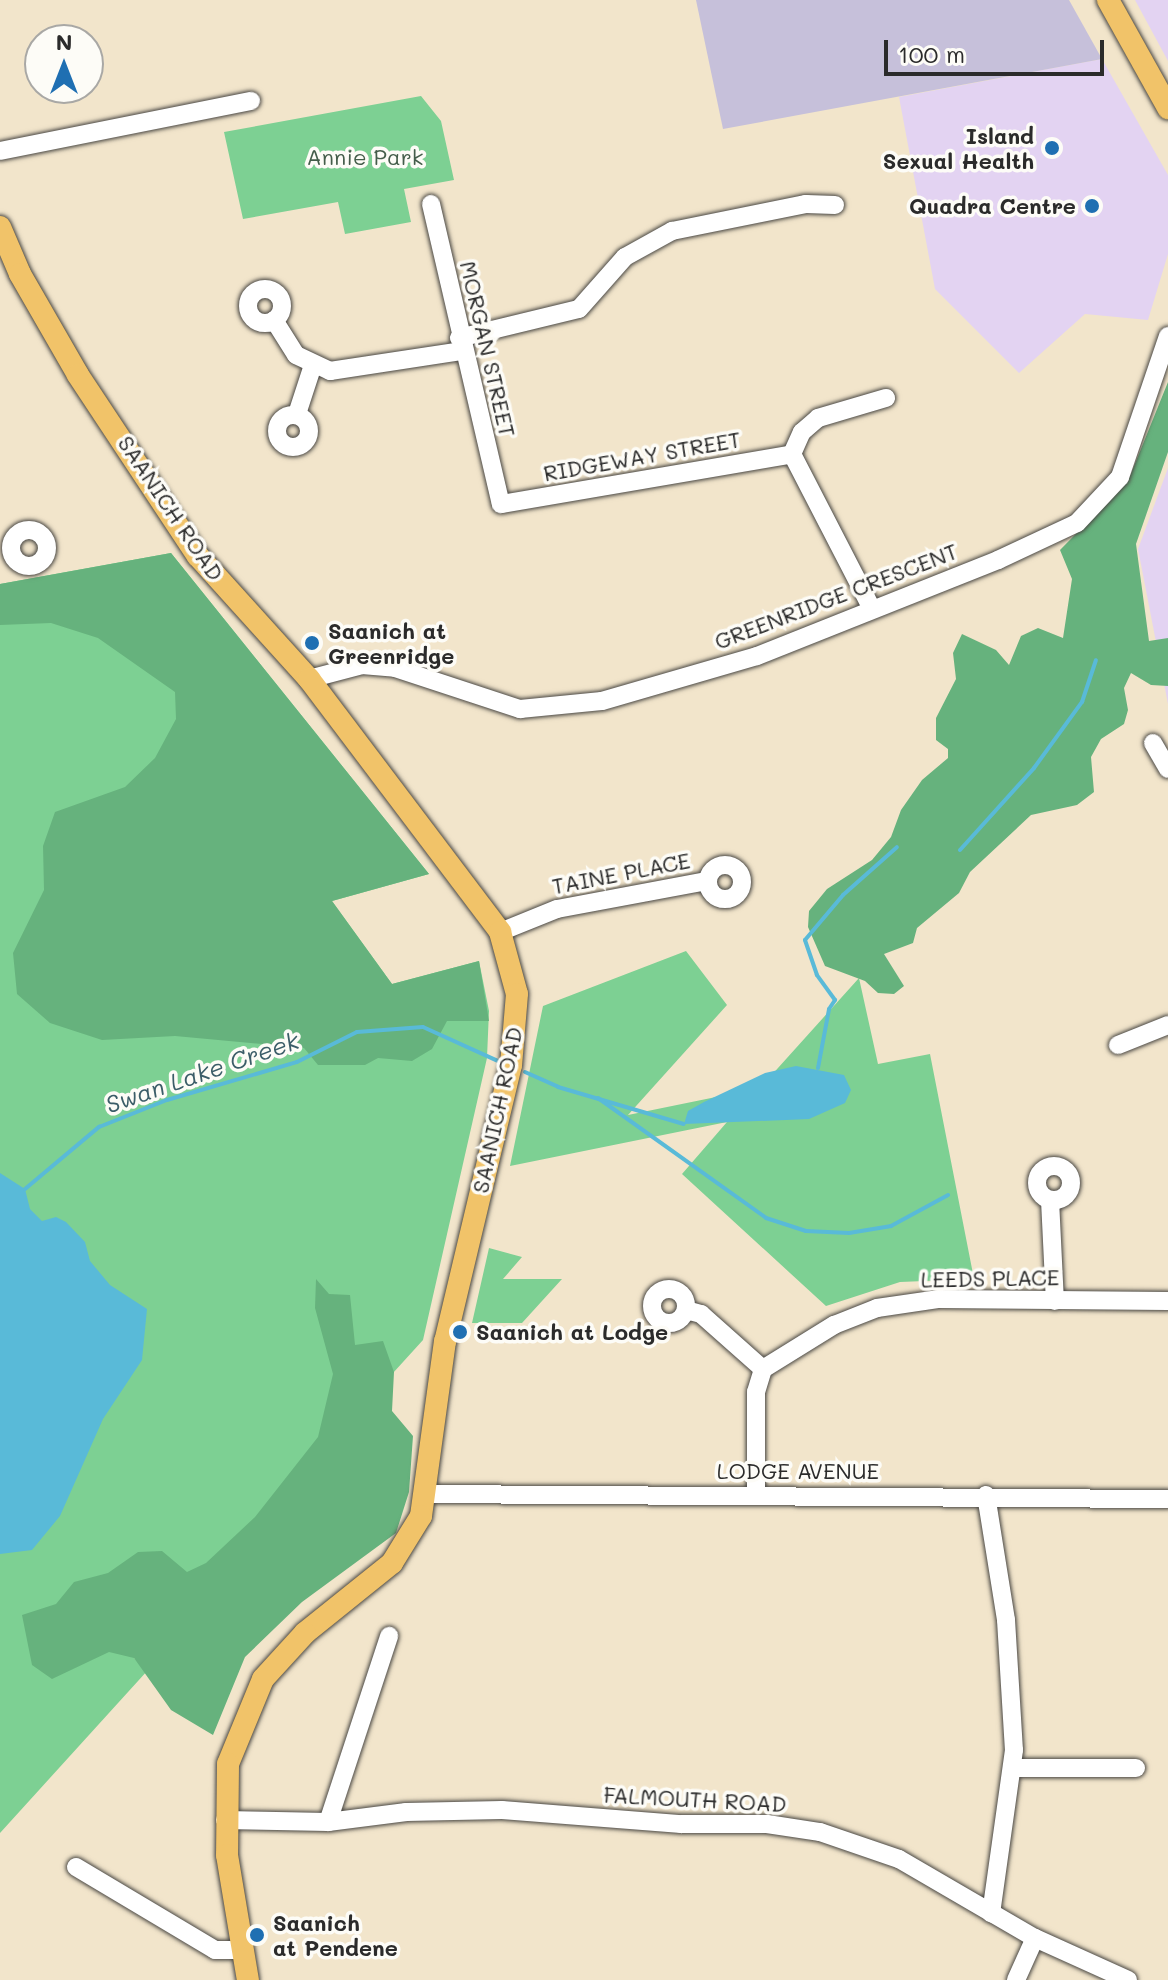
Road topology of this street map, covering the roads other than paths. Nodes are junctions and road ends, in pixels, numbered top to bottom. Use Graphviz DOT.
graph roads {
  1 [pos="1108,0"];
  2 [pos="251,101"];
  3 [pos="1168,108"];
  4 [pos="0,151"];
  5 [pos="431,204"];
  6 [pos="835,205"];
  7 [pos="0,227"];
  8 [pos="274,320"];
  9 [pos="1168,336"];
  10 [pos="461,344"];
  11 [pos="313,365"];
  12 [pos="886,398"];
  13 [pos="297,414"];
  14 [pos="792,454"];
  15 [pos="501,504"];
  16 [pos="871,607"];
  17 [pos="309,679"];
  18 [pos="1153,743"];
  19 [pos="1168,769"];
  20 [pos="707,881"];
  21 [pos="500,932"];
  22 [pos="1168,1025"];
  23 [pos="1118,1045"];
  24 [pos="1050,1200"];
  25 [pos="1055,1301"];
  26 [pos="1168,1301"];
  27 [pos="686,1310"];
  28 [pos="763,1369"];
  29 [pos="427,1494"];
  30 [pos="756,1495"];
  31 [pos="986,1495"];
  32 [pos="1168,1499"];
  33 [pos="389,1636"];
  34 [pos="1013,1768"];
  35 [pos="1136,1768"];
  36 [pos="225,1820"];
  37 [pos="328,1822"];
  38 [pos="76,1867"];
  39 [pos="991,1913"];
  40 [pos="1035,1938"];
  41 [pos="242,1950"];
  42 [pos="248,1980"];
  43 [pos="1016,1980"];
  44 [pos="1128,1980"];
  1 -- 3 [label="main road"];
  2 -- 4 [label="street"];
  5 -- 10 [label="street, MORGAN STREET"];
  6 -- 10 [label="street"];
  7 -- 17 [label="main road, SAANICH ROAD"];
  8 -- 11 [label="street"];
  9 -- 16 [label="street, GREENRIDGE CRESCENT"];
  10 -- 11 [label="street"];
  10 -- 15 [label="street, MORGAN STREET"];
  11 -- 13 [label="street"];
  12 -- 14 [label="street"];
  14 -- 15 [label="street, RIDGEWAY STREET"];
  14 -- 16 [label="street"];
  16 -- 17 [label="street, GREENRIDGE CRESCENT"];
  17 -- 21 [label="main road, SAANICH ROAD"];
  18 -- 19 [label="street"];
  20 -- 21 [label="street, TAINE PLACE"];
  21 -- 29 [label="main road, SAANICH ROAD"];
  22 -- 23 [label="street"];
  24 -- 25 [label="street"];
  25 -- 26 [label="street, LEEDS PLACE"];
  25 -- 28 [label="street, LEEDS PLACE"];
  27 -- 28 [label="street"];
  28 -- 30 [label="street"];
  29 -- 30 [label="street, LODGE AVENUE"];
  29 -- 36 [label="main road, SAANICH ROAD"];
  30 -- 31 [label="street, LODGE AVENUE"];
  31 -- 32 [label="street, LODGE AVENUE"];
  31 -- 34 [label="street"];
  33 -- 37 [label="street"];
  34 -- 35 [label="street"];
  34 -- 39 [label="street"];
  36 -- 37 [label="street, FALMOUTH ROAD"];
  36 -- 41 [label="main road, SAANICH ROAD"];
  37 -- 39 [label="street, FALMOUTH ROAD"];
  38 -- 41 [label="street"];
  39 -- 40 [label="street, FALMOUTH ROAD"];
  40 -- 43 [label="street"];
  40 -- 44 [label="street, FALMOUTH ROAD"];
  41 -- 42 [label="main road, SAANICH ROAD"];
}
